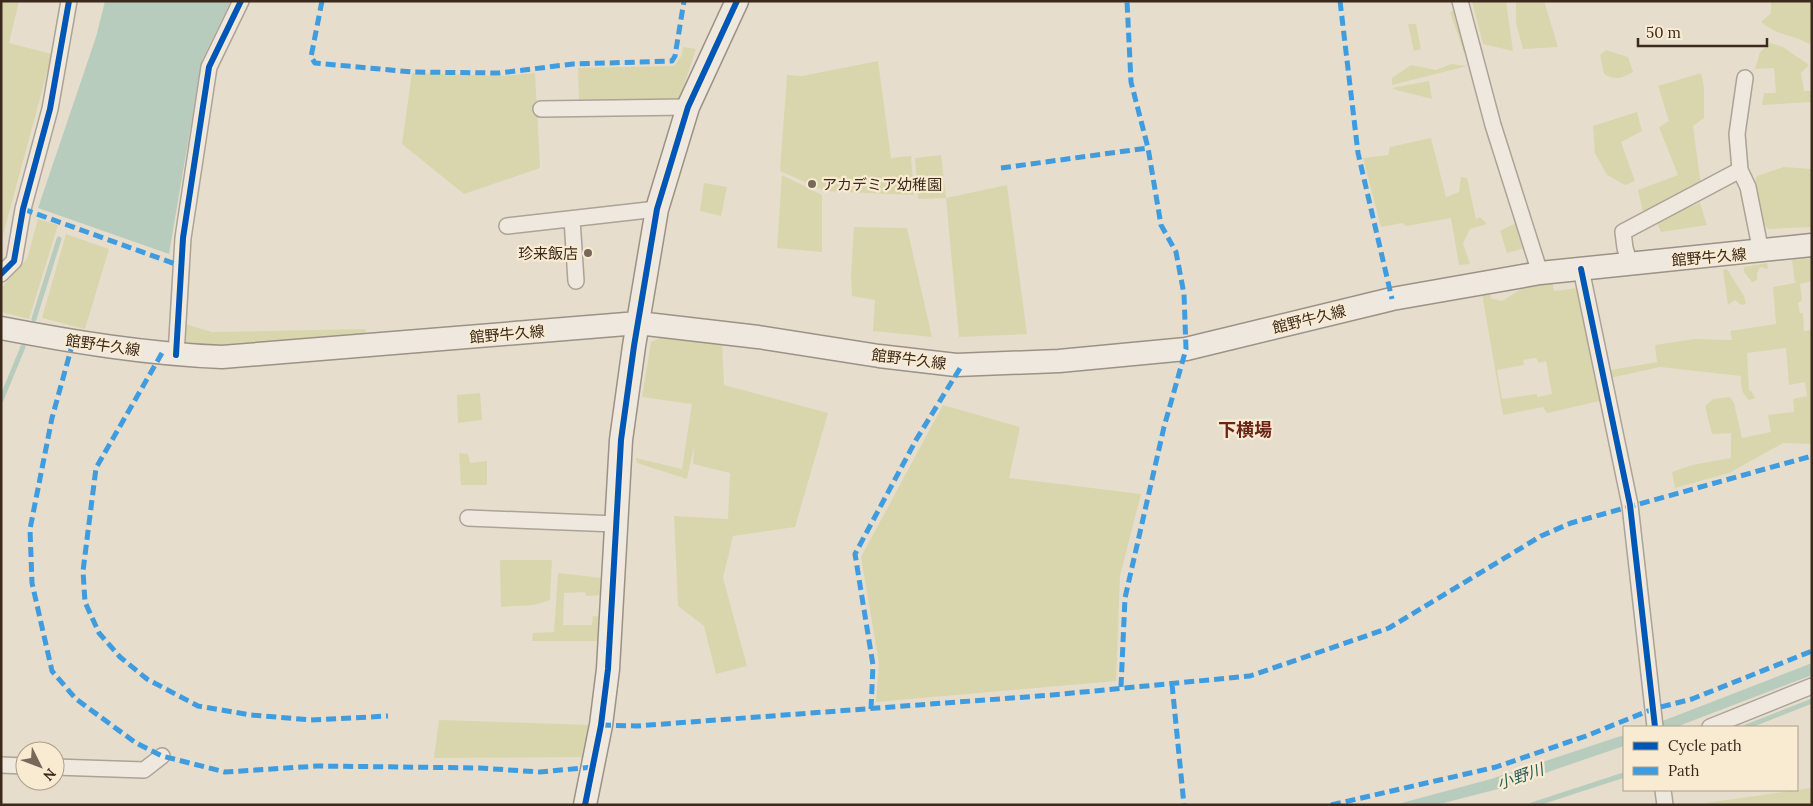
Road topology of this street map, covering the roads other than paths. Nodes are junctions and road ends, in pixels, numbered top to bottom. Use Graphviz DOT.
graph roads {
  1 [pos="69,1"];
  2 [pos="241,1"];
  3 [pos="737,1"];
  4 [pos="1460,1"];
  5 [pos="1745,78"];
  6 [pos="688,107"];
  7 [pos="541,109"];
  8 [pos="1740,170"];
  9 [pos="657,209"];
  10 [pos="572,219"];
  11 [pos="507,226"];
  12 [pos="1812,245"];
  13 [pos="1762,252"];
  14 [pos="1630,264"];
  15 [pos="1581,269"];
  16 [pos="1540,273"];
  17 [pos="1,274"];
  18 [pos="576,281"];
  19 [pos="638,324"];
  20 [pos="1,328"];
  21 [pos="176,355"];
  22 [pos="468,518"];
  23 [pos="616,524"];
  24 [pos="1812,686"];
  25 [pos="1654,721"];
  26 [pos="1712,726"];
  27 [pos="162,756"];
  28 [pos="1,765"];
  29 [pos="15,766"];
  30 [pos="65,767"];
  31 [pos="1663,791"];
  32 [pos="585,805"];
  33 [pos="1665,805"];
  1 -- 17 [label="street"];
  2 -- 21 [label="street"];
  3 -- 6 [label="main road"];
  4 -- 16 [label="street"];
  5 -- 8 [label="street"];
  6 -- 7 [label="street"];
  6 -- 9 [label="main road"];
  8 -- 13 [label="street"];
  8 -- 14 [label="street"];
  9 -- 10 [label="street"];
  9 -- 19 [label="main road"];
  10 -- 11 [label="street"];
  10 -- 18 [label="street"];
  12 -- 13 [label="main road, 館野牛久線"];
  13 -- 14 [label="main road, 館野牛久線"];
  14 -- 15 [label="main road, 館野牛久線"];
  15 -- 16 [label="main road, 館野牛久線"];
  15 -- 25 [label="street"];
  16 -- 19 [label="main road, 館野牛久線"];
  19 -- 21 [label="main road, 館野牛久線"];
  19 -- 23 [label="main road"];
  20 -- 21 [label="main road, 館野牛久線"];
  22 -- 23 [label="street"];
  23 -- 32 [label="main road"];
  24 -- 26 [label="street"];
  27 -- 30 [label="street"];
  28 -- 29 [label="street"];
  31 -- 33 [label="street"];
}
